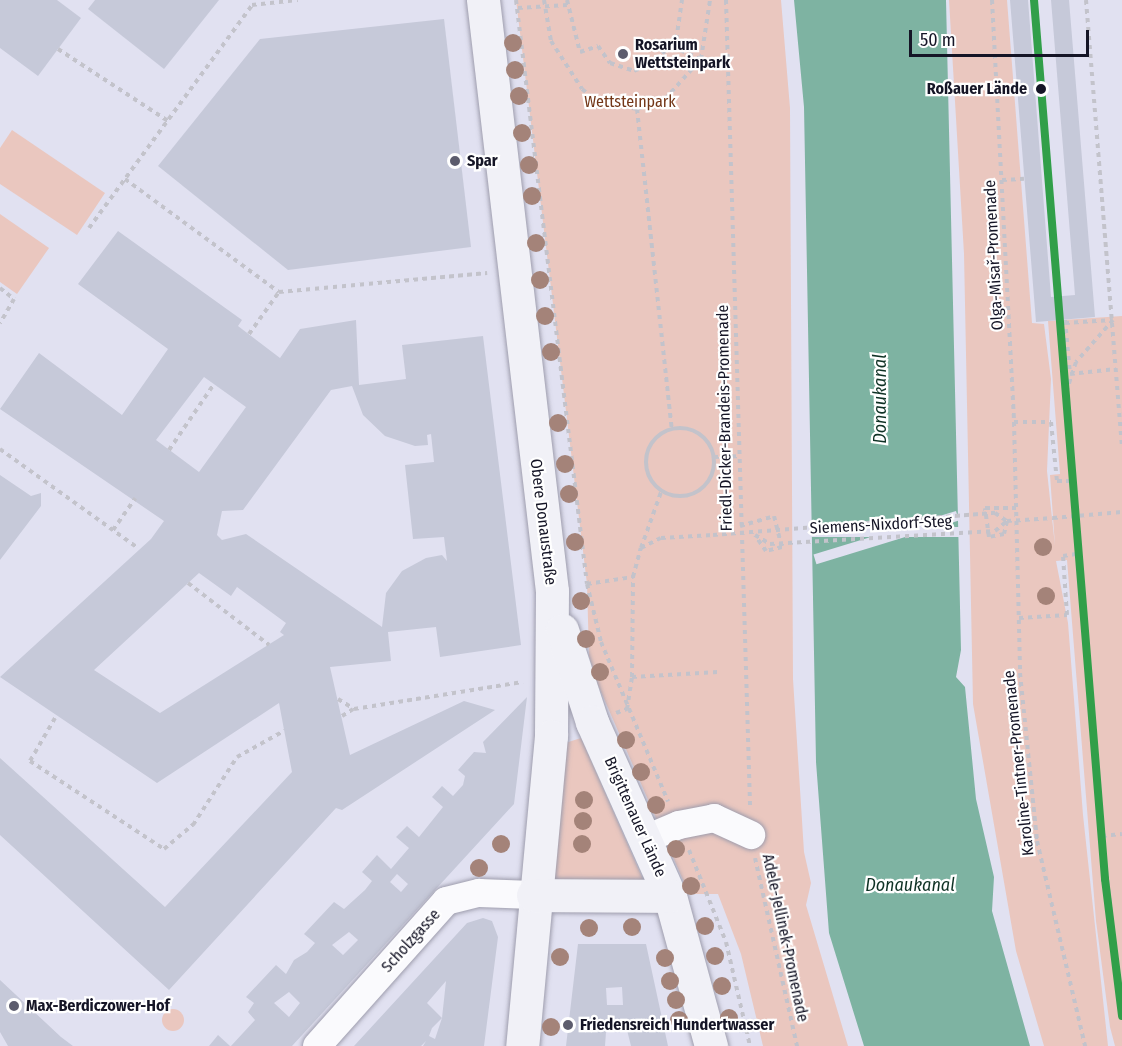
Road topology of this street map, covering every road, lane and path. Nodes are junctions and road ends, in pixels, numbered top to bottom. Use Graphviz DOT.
graph roads {
  1 [pos="298,0"];
  2 [pos="483,0"];
  3 [pos="516,0"];
  4 [pos="544,0"];
  5 [pos="682,0"];
  6 [pos="710,0"];
  7 [pos="726,0"];
  8 [pos="992,0"];
  9 [pos="1086,0"];
  10 [pos="567,3"];
  11 [pos="544,7"];
  12 [pos="518,8"];
  13 [pos="675,48"];
  14 [pos="58,49"];
  15 [pos="701,59"];
  16 [pos="637,109"];
  17 [pos="168,121"];
  18 [pos="124,179"];
  19 [pos="1024,179"];
  20 [pos="1002,180"];
  21 [pos="89,228"];
  22 [pos="514,271"];
  23 [pos="0,288"];
  24 [pos="279,292"];
  25 [pos="1113,320"];
  26 [pos="0,324"];
  27 [pos="249,334"];
  28 [pos="1117,369"];
  29 [pos="1070,374"];
  30 [pos="214,384"];
  31 [pos="1014,422"];
  32 [pos="672,429"];
  33 [pos="1122,445"];
  34 [pos="0,448"];
  35 [pos="169,450"];
  36 [pos="737,456"];
  37 [pos="714,457"];
  38 [pos="1074,481"];
  39 [pos="661,492"];
  40 [pos="135,498"];
  41 [pos="1016,508"];
  42 [pos="1122,512"];
  43 [pos="1077,513"];
  44 [pos="1006,521"];
  45 [pos="740,526"];
  46 [pos="113,530"];
  47 [pos="755,535"];
  48 [pos="138,548"];
  49 [pos="641,548"];
  50 [pos="1081,553"];
  51 [pos="633,577"];
  52 [pos="188,583"];
  53 [pos="586,584"];
  54 [pos="552,591"];
  55 [pos="1019,618"];
  56 [pos="269,645"];
  57 [pos="718,672"];
  58 [pos="632,677"];
  59 [pos="523,682"];
  60 [pos="338,699"];
  61 [pos="354,709"];
  62 [pos="627,709"];
  63 [pos="342,716"];
  64 [pos="55,718"];
  65 [pos="284,731"];
  66 [pos="679,825"];
  67 [pos="1122,834"];
  68 [pos="751,835"];
  69 [pos="1102,836"];
  70 [pos="646,839"];
  71 [pos="533,895"];
  72 [pos="670,896"];
  73 [pos="1122,1005"];
  74 [pos="317,1046"];
  75 [pos="522,1046"];
  76 [pos="711,1046"];
  77 [pos="750,1046"];
  78 [pos="797,1046"];
  79 [pos="1085,1046"];
  1 -- 17 [label="path"];
  2 -- 22 [label="main road, Obere Donaustraße"];
  3 -- 12 [label="path"];
  4 -- 11 [label="path"];
  5 -- 13 [label="path"];
  6 -- 15 [label="path"];
  7 -- 36 [label="path, Friedl-Dicker-Brandeis-Promenade"];
  8 -- 20 [label="path, Olga-Misař-Promenade"];
  9 -- 25 [label="path"];
  10 -- 11 [label="path"];
  10 -- 13 [label="path"];
  11 -- 12 [label="path"];
  11 -- 16 [label="path"];
  12 -- 53 [label="path"];
  13 -- 15 [label="path"];
  14 -- 17 [label="path"];
  15 -- 16 [label="path"];
  16 -- 32 [label="path"];
  17 -- 18 [label="path"];
  18 -- 21 [label="path"];
  18 -- 24 [label="path"];
  19 -- 20 [label="path"];
  20 -- 31 [label="path, Olga-Misař-Promenade"];
  22 -- 24 [label="path"];
  22 -- 54 [label="main road, Obere Donaustraße"];
  23 -- 26 [label="path"];
  24 -- 27 [label="path"];
  25 -- 28 [label="path"];
  25 -- 29 [label="path"];
  25 -- 29 [label="path"];
  28 -- 29 [label="path"];
  28 -- 33 [label="path"];
  29 -- 38 [label="path"];
  30 -- 35 [label="path"];
  31 -- 38 [label="path"];
  31 -- 41 [label="path, Olga-Misař-Promenade"];
  32 -- 37 [label="path"];
  32 -- 39 [label="path"];
  34 -- 46 [label="path"];
  36 -- 37 [label="path"];
  36 -- 45 [label="path, Friedl-Dicker-Brandeis-Promenade"];
  37 -- 39 [label="path"];
  38 -- 43 [label="path"];
  39 -- 49 [label="path"];
  40 -- 46 [label="path"];
  41 -- 44 [label="path"];
  41 -- 55 [label="path, Karoline-Tintner-Promenade"];
  42 -- 43 [label="path, Siemens-Nixdorf-Steg"];
  43 -- 44 [label="path, Siemens-Nixdorf-Steg, bridge"];
  43 -- 50 [label="path"];
  44 -- 47 [label="path, Siemens-Nixdorf-Steg, bridge"];
  44 -- 47 [label="path, Siemens-Nixdorf-Steg, bridge"];
  45 -- 47 [label="path"];
  45 -- 68 [label="path, Friedl-Dicker-Brandeis-Promenade"];
  46 -- 48 [label="path"];
  47 -- 49 [label="path, Siemens-Nixdorf-Steg, bridge"];
  49 -- 51 [label="path"];
  50 -- 55 [label="path"];
  50 -- 69 [label="path"];
  51 -- 53 [label="path"];
  51 -- 58 [label="path"];
  52 -- 56 [label="path"];
  53 -- 62 [label="path"];
  54 -- 70 [label="main road, Brigittenauer Lände"];
  54 -- 71 [label="main road, Obere Donaustraße"];
  55 -- 79 [label="path, Karoline-Tintner-Promenade"];
  57 -- 58 [label="path"];
  58 -- 62 [label="path"];
  59 -- 61 [label="path"];
  60 -- 61 [label="path"];
  61 -- 63 [label="path"];
  62 -- 66 [label="path"];
  64 -- 65 [label="path"];
  66 -- 68 [label="street"];
  66 -- 70 [label="street"];
  66 -- 77 [label="path"];
  67 -- 69 [label="path"];
  68 -- 78 [label="path, Adele-Jellinek-Promenade"];
  69 -- 73 [label="path"];
  70 -- 72 [label="main road, Brigittenauer Lände"];
  71 -- 72 [label="main road"];
  71 -- 74 [label="street, Scholzgasse"];
  71 -- 75 [label="main road, Obere Donaustraße"];
  72 -- 76 [label="main road, Brigittenauer Lände"];
}
